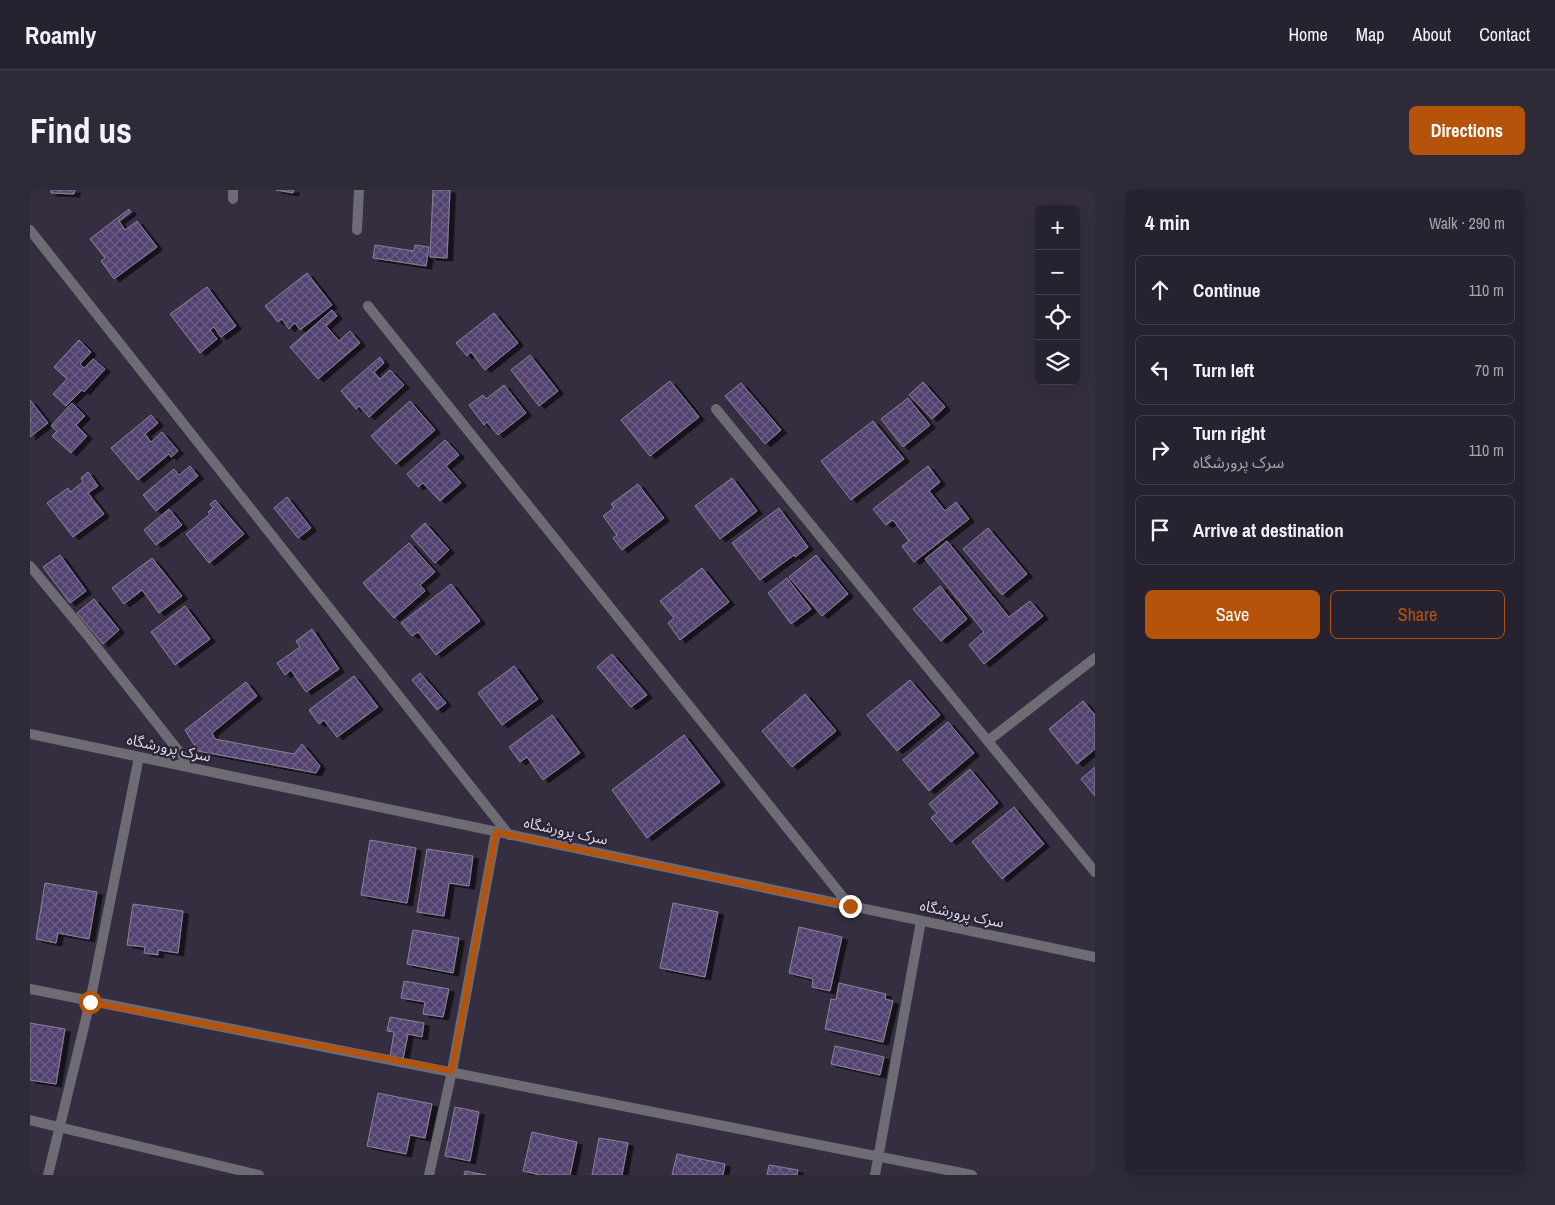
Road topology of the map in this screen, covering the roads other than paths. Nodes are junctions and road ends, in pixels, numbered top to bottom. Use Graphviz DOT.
graph roads {
  1 [pos="359,190"];
  2 [pos="30,230"];
  3 [pos="357,230"];
  4 [pos="368,306"];
  5 [pos="716,409"];
  6 [pos="30,566"];
  7 [pos="1095,658"];
  8 [pos="30,734"];
  9 [pos="989,740"];
  10 [pos="139,757"];
  11 [pos="192,768"];
  12 [pos="496,832"];
  13 [pos="510,835"];
  14 [pos="1095,872"];
  15 [pos="850,906"];
  16 [pos="921,921"];
  17 [pos="1095,957"];
  18 [pos="30,989"];
  19 [pos="90,1002"];
  20 [pos="452,1071"];
  21 [pos="30,1120"];
  22 [pos="60,1126"];
  23 [pos="878,1157"];
  24 [pos="48,1175"];
  25 [pos="259,1175"];
  26 [pos="429,1175"];
  27 [pos="875,1175"];
  28 [pos="972,1175"];
  1 -- 3 [label="street"];
  2 -- 13 [label="street"];
  4 -- 15 [label="street"];
  5 -- 9 [label="street"];
  6 -- 11 [label="street"];
  7 -- 9 [label="street"];
  8 -- 10 [label="street, سرک پرورشگاه"];
  9 -- 14 [label="street"];
  10 -- 11 [label="street, سرک پرورشگاه"];
  10 -- 19 [label="street"];
  11 -- 12 [label="street, سرک پرورشگاه"];
  12 -- 13 [label="street, سرک پرورشگاه"];
  12 -- 20 [label="street"];
  13 -- 15 [label="street, سرک پرورشگاه"];
  15 -- 16 [label="street, سرک پرورشگاه"];
  16 -- 17 [label="street, سرک پرورشگاه"];
  16 -- 23 [label="street"];
  18 -- 19 [label="street"];
  19 -- 20 [label="street"];
  19 -- 22 [label="street"];
  20 -- 23 [label="street"];
  20 -- 26 [label="street"];
  21 -- 22 [label="street"];
  22 -- 24 [label="street"];
  22 -- 25 [label="street"];
  23 -- 27 [label="street"];
  23 -- 28 [label="street"];
}
